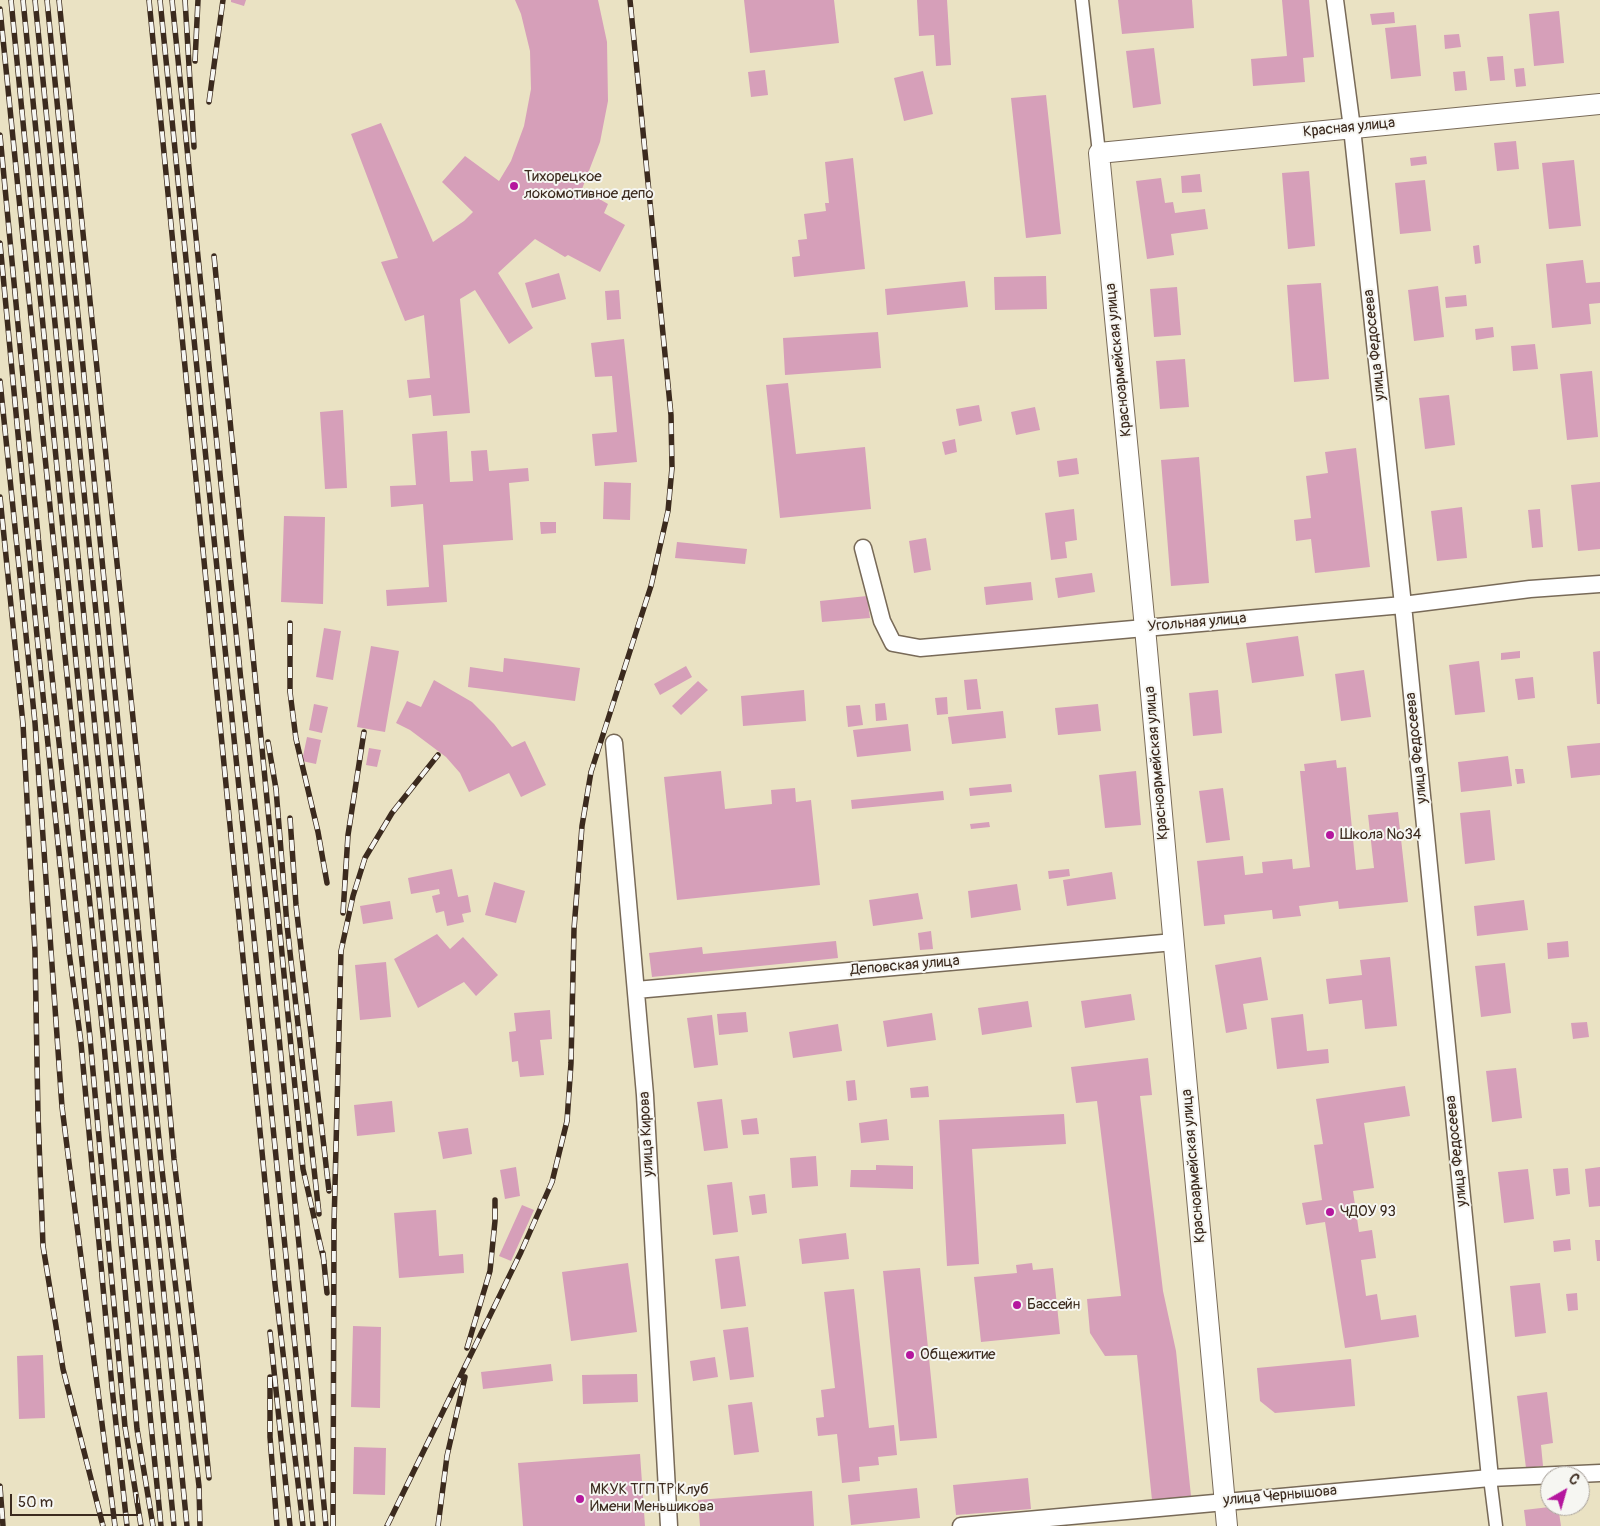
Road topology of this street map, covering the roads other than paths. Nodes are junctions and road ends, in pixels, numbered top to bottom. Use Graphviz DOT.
graph roads {
  1 [pos="1082,0"];
  2 [pos="1335,0"];
  3 [pos="1600,104"];
  4 [pos="1352,128"];
  5 [pos="1099,153"];
  6 [pos="863,548"];
  7 [pos="1600,584"];
  8 [pos="1403,605"];
  9 [pos="1145,628"];
  10 [pos="614,743"];
  11 [pos="1174,942"];
  12 [pos="636,990"];
  13 [pos="1600,1473"];
  14 [pos="1490,1478"];
  15 [pos="1226,1501"];
  16 [pos="669,1526"];
  17 [pos="961,1526"];
  18 [pos="1227,1526"];
  19 [pos="1496,1526"];
  1 -- 5 [label="street, Красноармейская улица"];
  2 -- 4 [label="street, улица Федосеева"];
  3 -- 4 [label="street, Красная улица"];
  4 -- 5 [label="street, Красная улица"];
  4 -- 8 [label="street, улица Федосеева"];
  5 -- 9 [label="street, Красноармейская улица"];
  6 -- 9 [label="street, Угольная улица"];
  7 -- 8 [label="street, Угольная улица"];
  8 -- 9 [label="street, Угольная улица"];
  8 -- 14 [label="street, улица Федосеева"];
  9 -- 11 [label="street, Красноармейская улица"];
  10 -- 12 [label="street, улица Кирова"];
  11 -- 12 [label="street, Деповская улица"];
  11 -- 15 [label="street, Красноармейская улица"];
  12 -- 16 [label="street, улица Кирова"];
  13 -- 14 [label="street, улица Чернышова"];
  14 -- 15 [label="street, улица Чернышова"];
  14 -- 19 [label="street, улица Федосеева"];
  15 -- 17 [label="street, улица Чернышова"];
  15 -- 18 [label="street, Красноармейская улица"];
}
